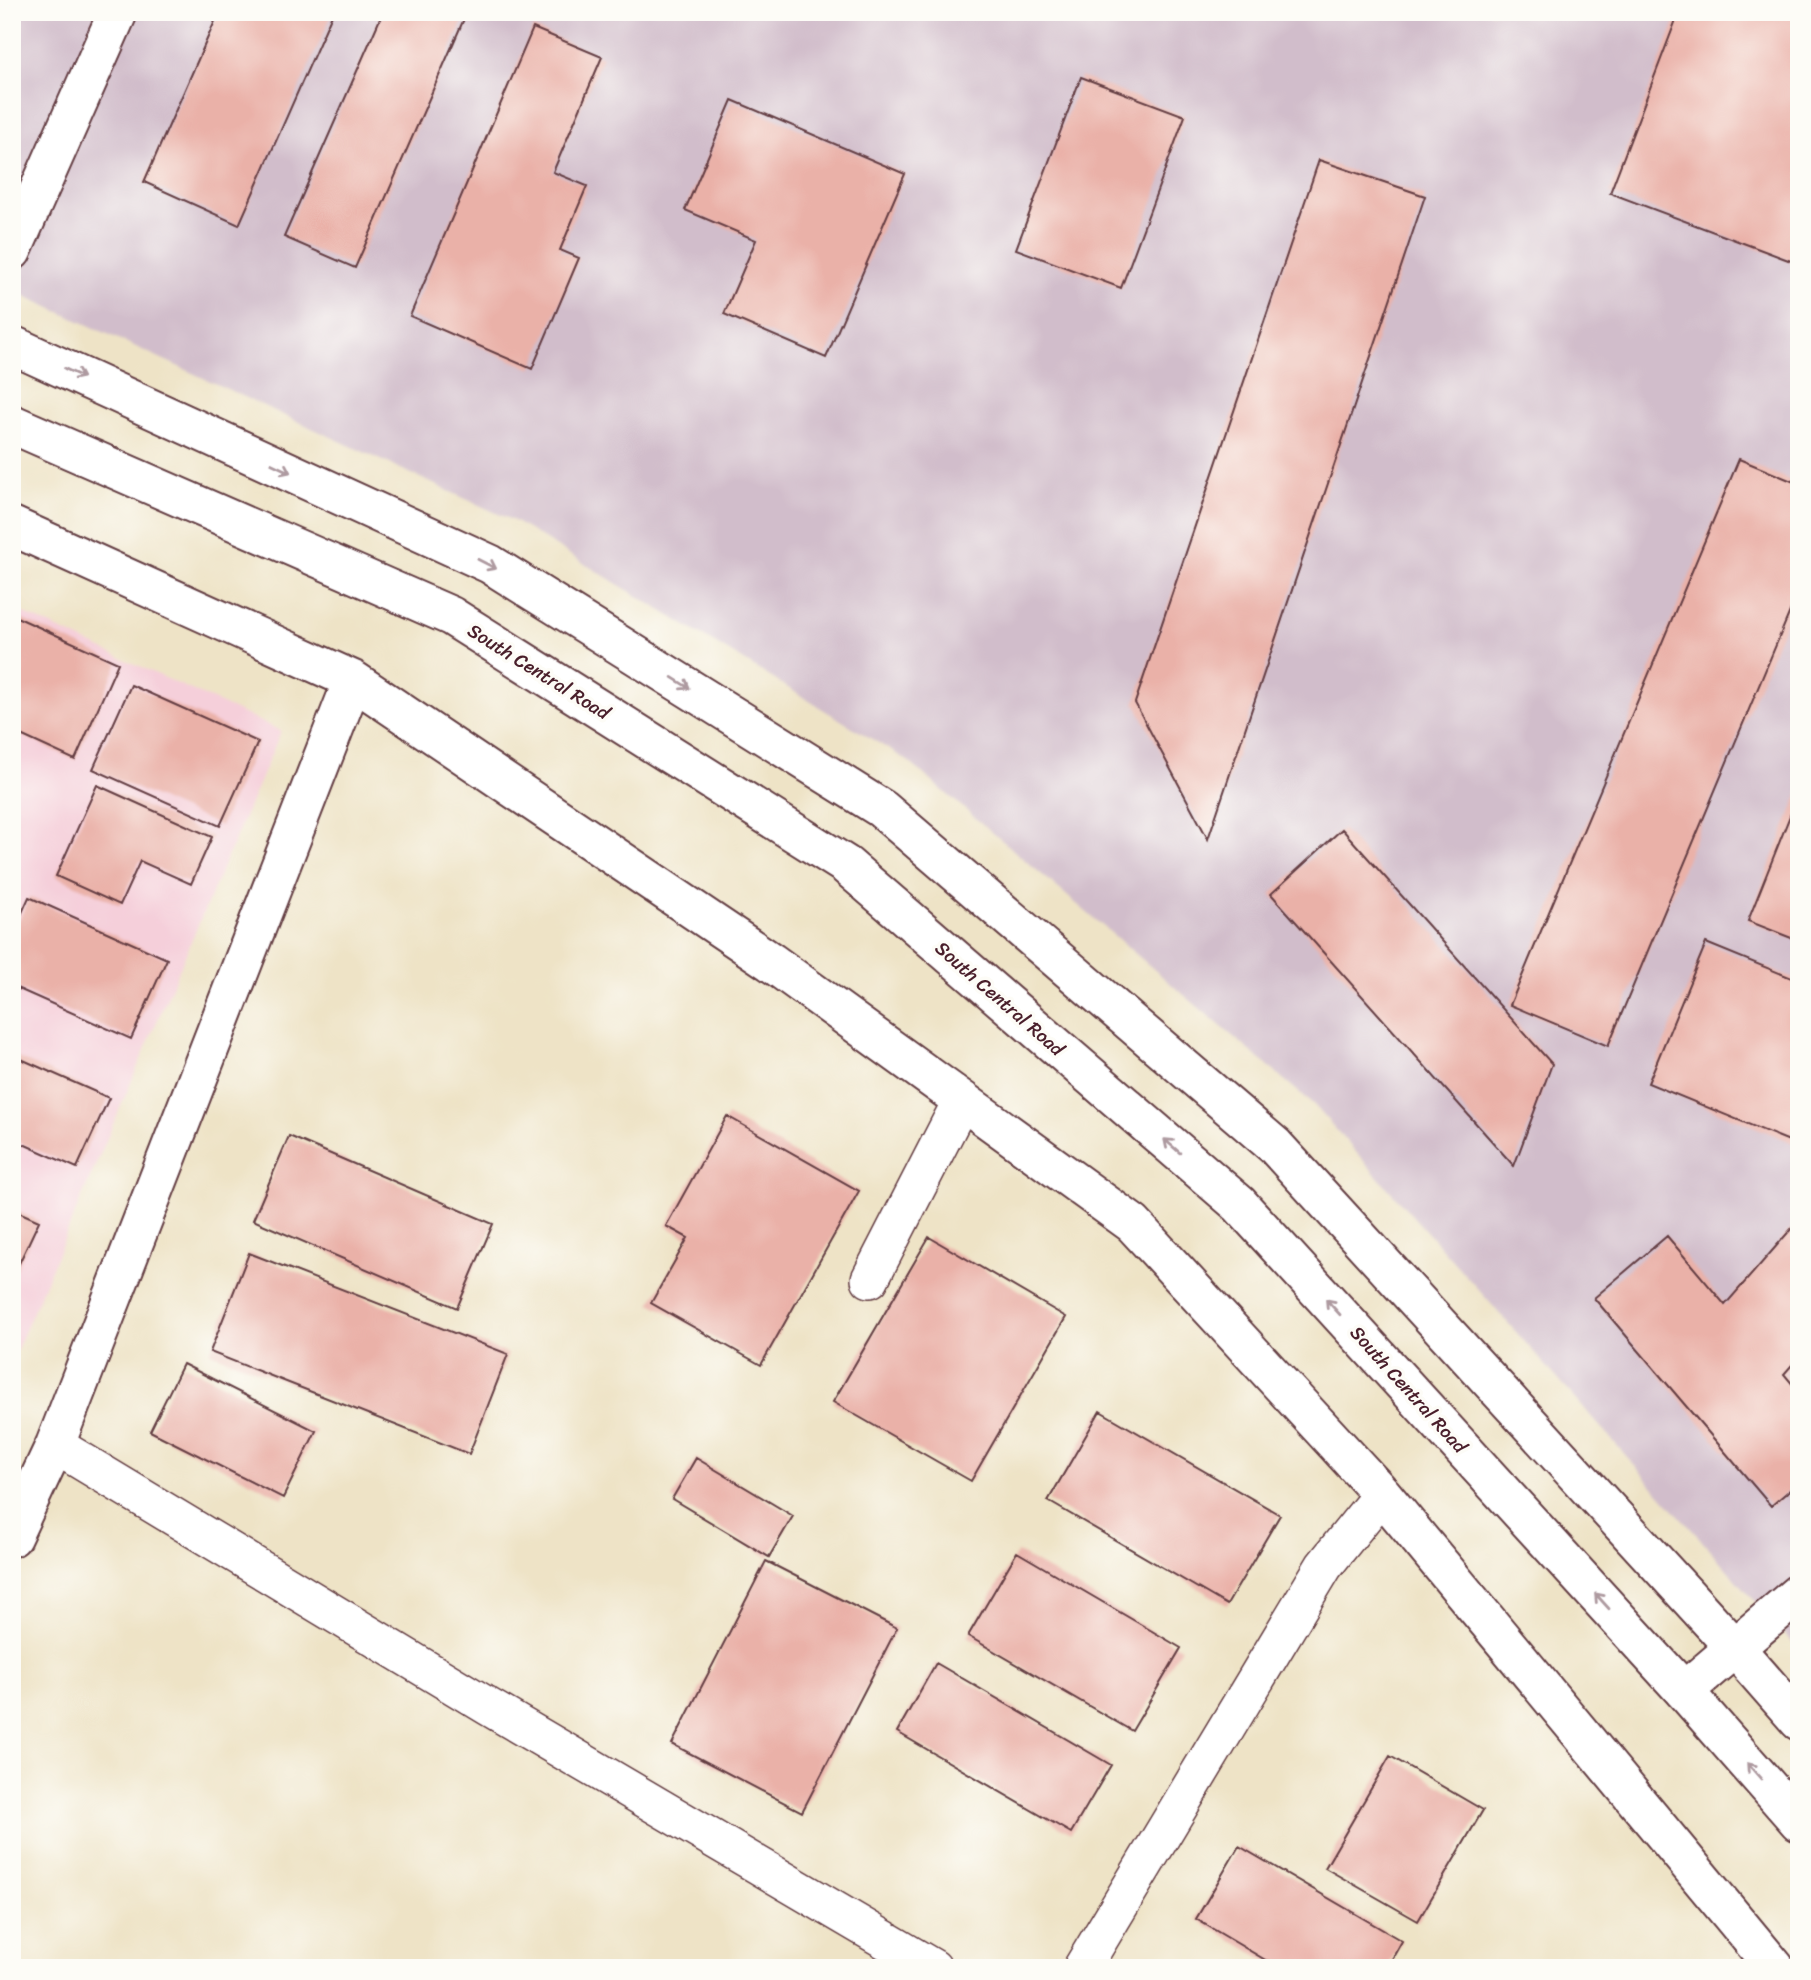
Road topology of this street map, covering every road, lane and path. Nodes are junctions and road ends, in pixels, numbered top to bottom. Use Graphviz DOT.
graph roads {
  1 [pos="118,12"];
  2 [pos="12,251"];
  3 [pos="12,345"];
  4 [pos="12,424"];
  5 [pos="12,526"];
  6 [pos="354,680"];
  7 [pos="962,1100"];
  8 [pos="870,1279"];
  9 [pos="55,1446"];
  10 [pos="1382,1494"];
  11 [pos="12,1537"];
  12 [pos="1799,1593"];
  13 [pos="1735,1648"];
  14 [pos="1684,1691"];
  15 [pos="1799,1721"];
  16 [pos="1799,1822"];
  17 [pos="933,1968"];
  18 [pos="1082,1968"];
  19 [pos="1775,1968"];
  1 -- 2 [label="main road"];
  3 -- 13 [label="main road, one-way"];
  14 -- 4 [label="main road, South Central Road, one-way"];
  5 -- 6 [label="main road"];
  6 -- 7 [label="main road"];
  6 -- 9 [label="main road"];
  7 -- 8 [label="street"];
  7 -- 10 [label="main road"];
  9 -- 11 [label="main road"];
  9 -- 17 [label="street"];
  10 -- 18 [label="street"];
  10 -- 19 [label="main road"];
  12 -- 13 [label="main road"];
  13 -- 14 [label="main road"];
  13 -- 15 [label="main road"];
  16 -- 14 [label="main road, South Central Road, one-way"];
}
